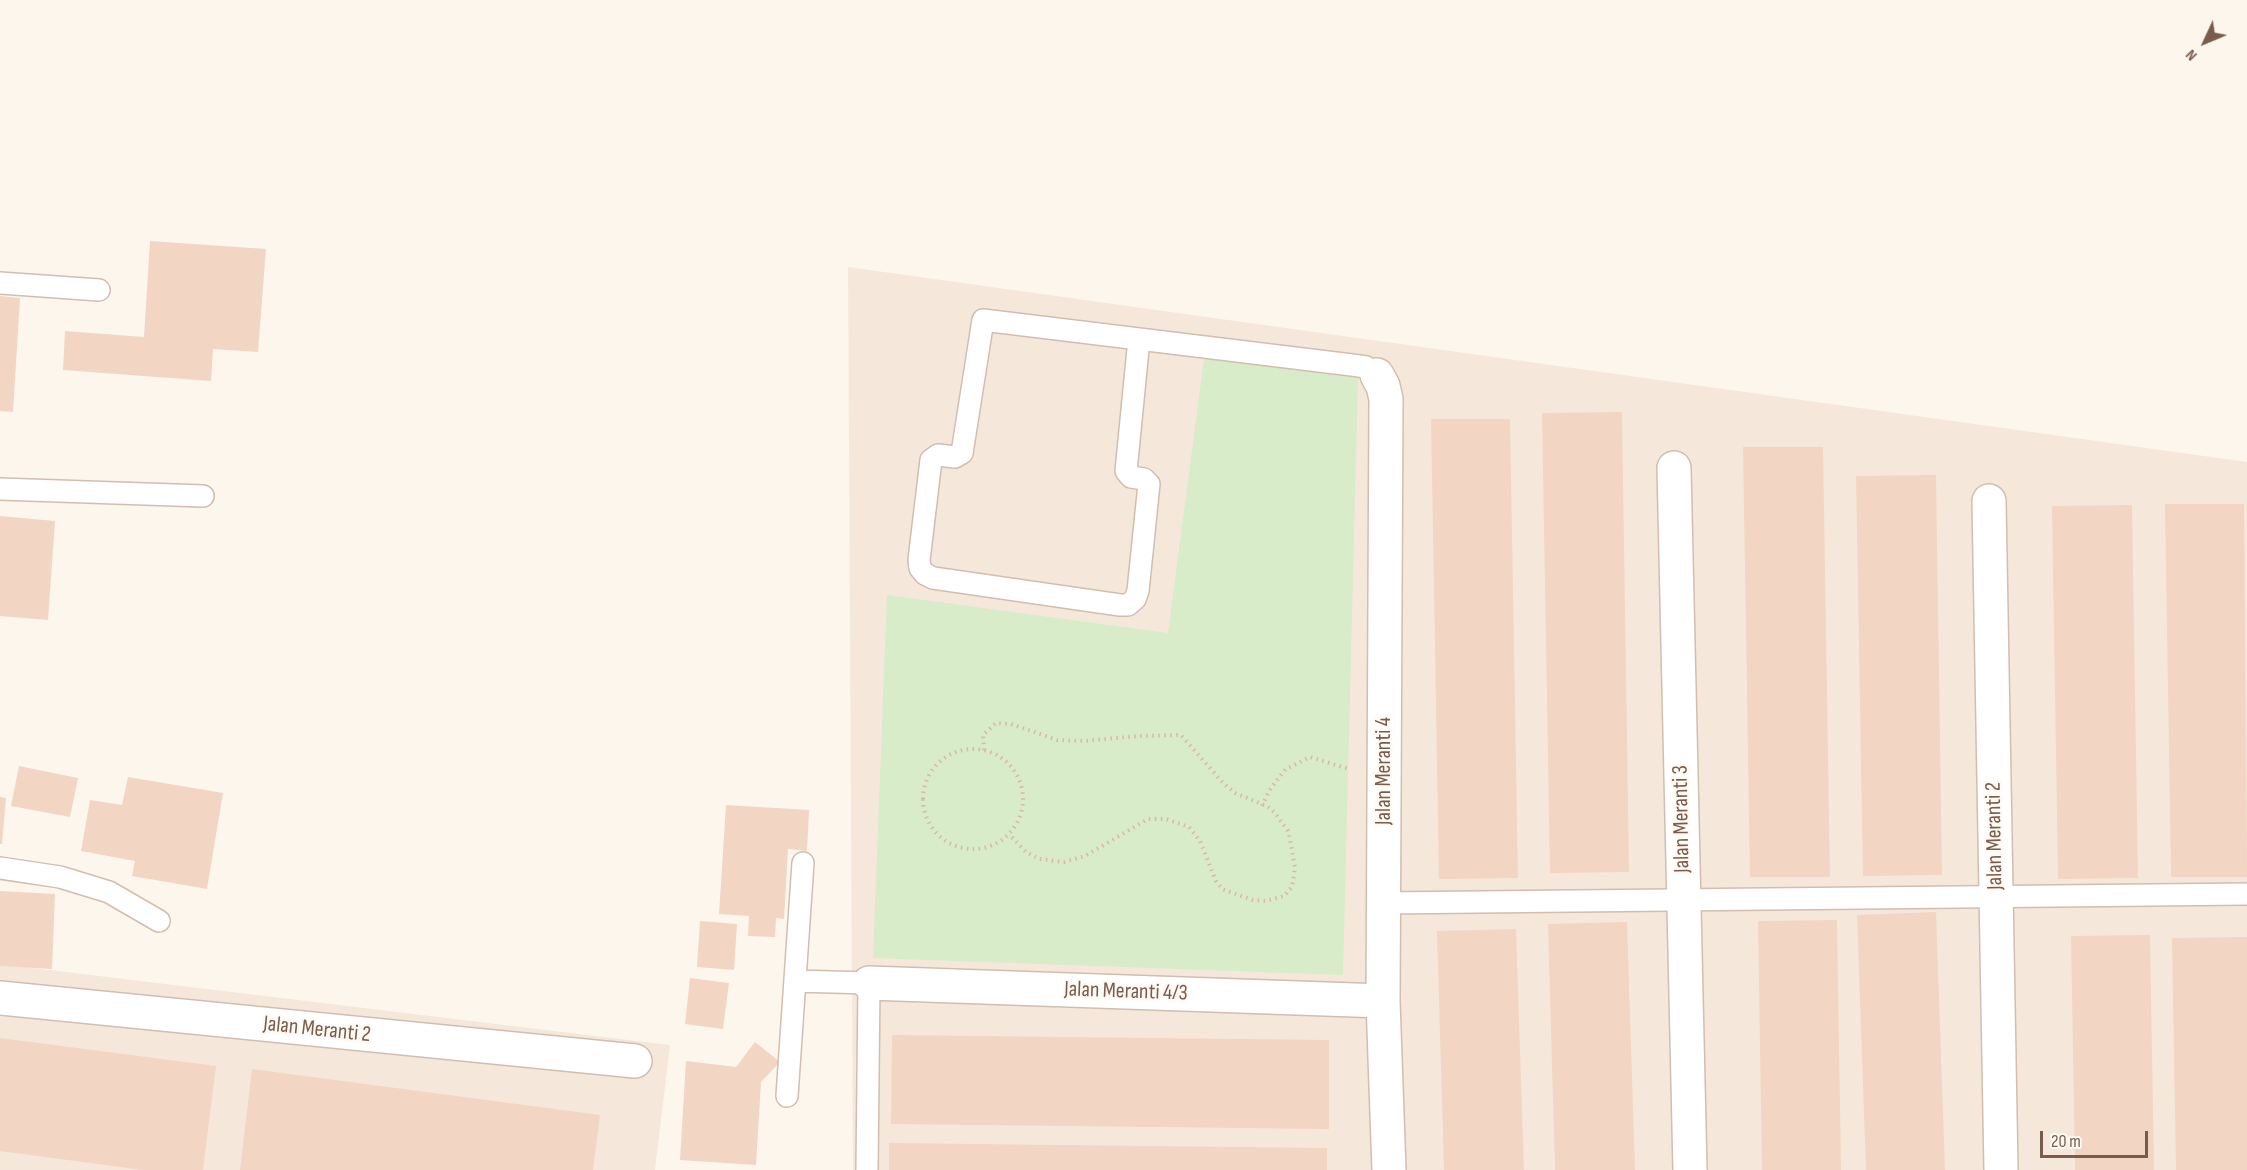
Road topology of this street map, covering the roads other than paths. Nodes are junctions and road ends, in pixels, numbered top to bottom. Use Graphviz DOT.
graph roads {
  1 [pos="0,283"];
  2 [pos="99,290"];
  3 [pos="1139,339"];
  4 [pos="1377,375"];
  5 [pos="1674,468"];
  6 [pos="0,489"];
  7 [pos="203,496"];
  8 [pos="1989,501"];
  9 [pos="803,863"];
  10 [pos="0,868"];
  11 [pos="2247,894"];
  12 [pos="1996,897"];
  13 [pos="1684,900"];
  14 [pos="1383,903"];
  15 [pos="159,921"];
  16 [pos="795,981"];
  17 [pos="869,983"];
  18 [pos="0,998"];
  19 [pos="1383,1001"];
  20 [pos="635,1061"];
  21 [pos="787,1096"];
  22 [pos="867,1170"];
  23 [pos="1389,1170"];
  24 [pos="1690,1170"];
  25 [pos="2001,1170"];
  1 -- 2 [label="lane"];
  3 -- 3 [label="lane"];
  3 -- 4 [label="lane"];
  4 -- 14 [label="street, Jalan Meranti 4"];
  5 -- 13 [label="street, Jalan Meranti 3"];
  6 -- 7 [label="lane"];
  8 -- 12 [label="street, Jalan Meranti 2"];
  9 -- 16 [label="lane"];
  10 -- 15 [label="lane"];
  11 -- 12 [label="lane"];
  12 -- 13 [label="lane"];
  12 -- 25 [label="street, Jalan Meranti 2"];
  13 -- 14 [label="lane"];
  13 -- 24 [label="street, Jalan Meranti 3"];
  14 -- 19 [label="street, Jalan Meranti 4"];
  16 -- 17 [label="lane"];
  16 -- 21 [label="lane"];
  17 -- 19 [label="street, Jalan Meranti 4/3"];
  17 -- 22 [label="lane"];
  18 -- 20 [label="street, Jalan Meranti 2"];
  19 -- 23 [label="street, Jalan Meranti 4"];
}
